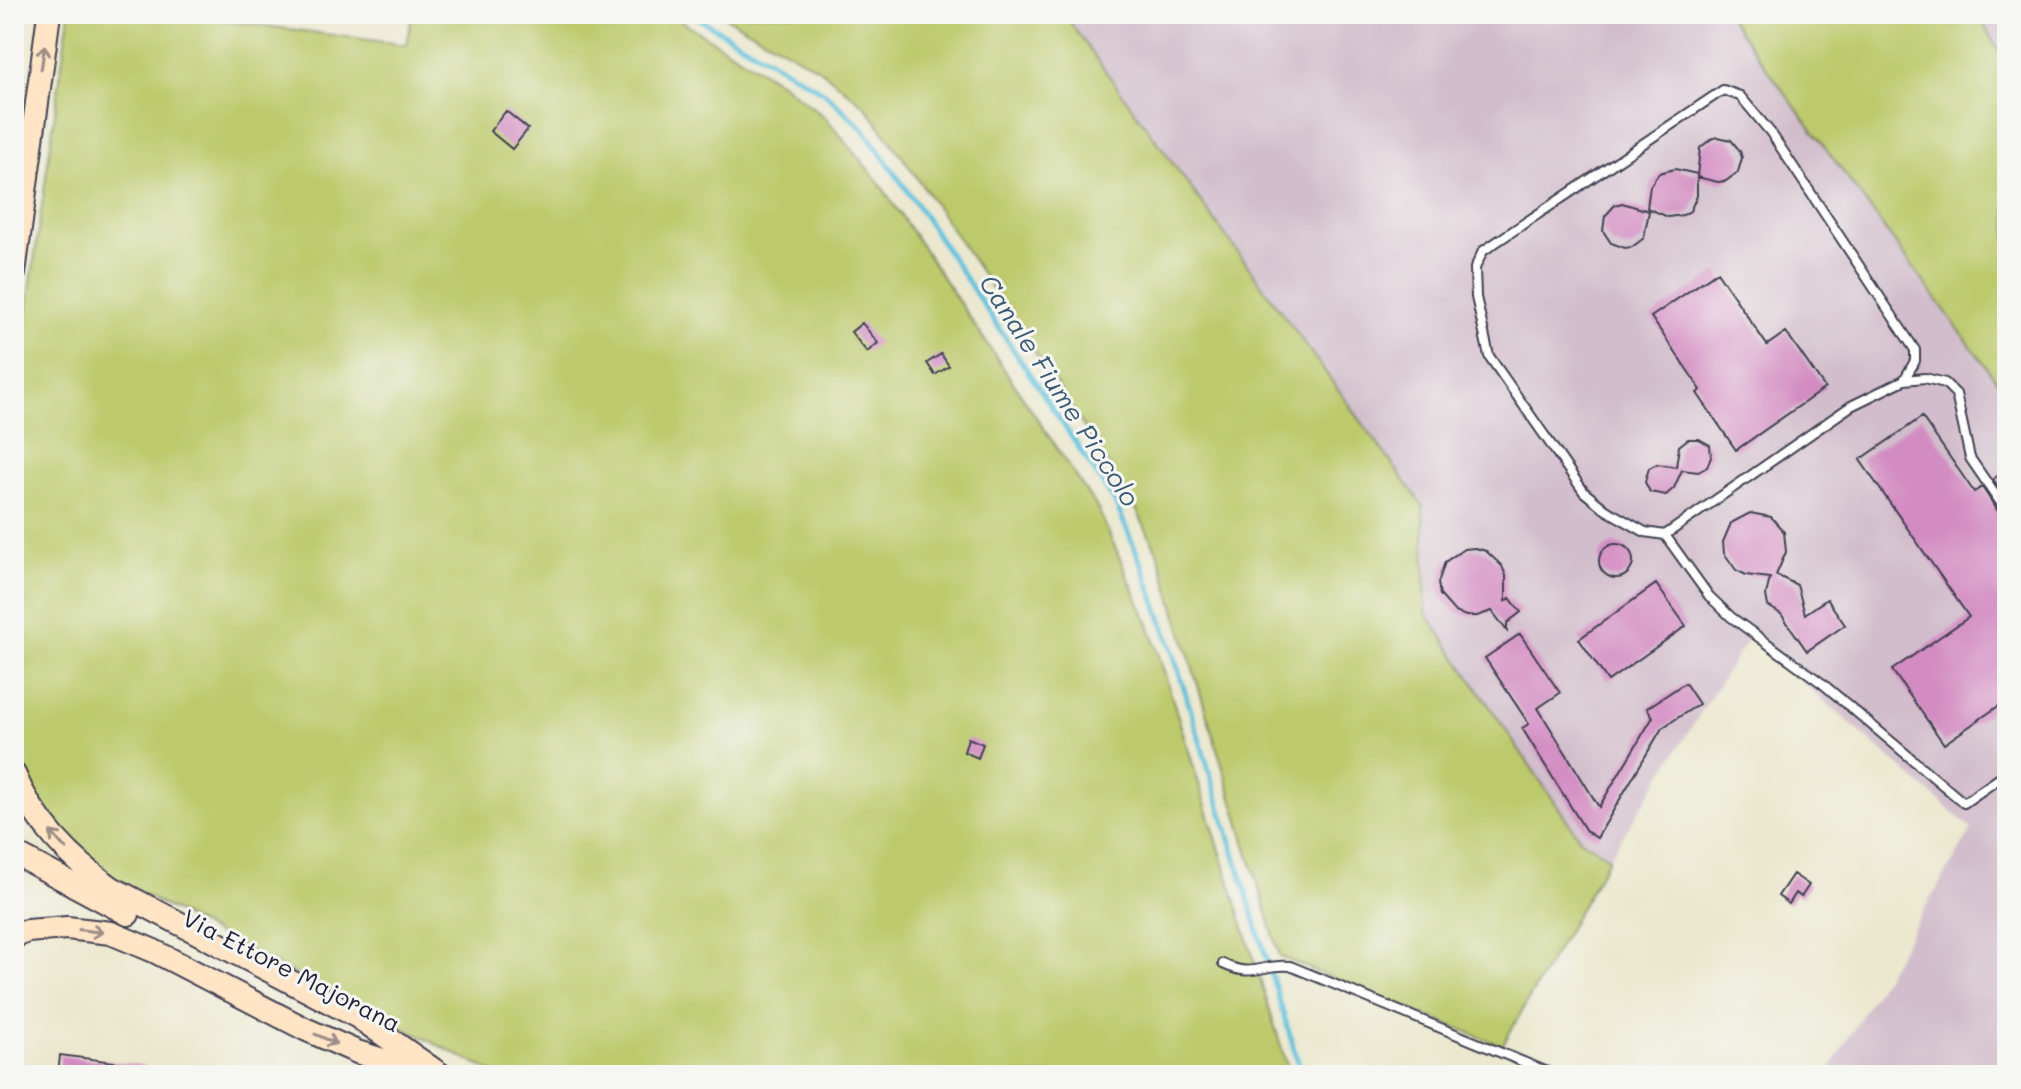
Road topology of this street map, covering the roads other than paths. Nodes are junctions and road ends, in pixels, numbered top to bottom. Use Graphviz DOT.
graph roads {
  1 [pos="49,14"];
  2 [pos="14,273"];
  3 [pos="1904,380"];
  4 [pos="2007,512"];
  5 [pos="1665,535"];
  6 [pos="2007,773"];
  7 [pos="14,774"];
  8 [pos="14,853"];
  9 [pos="14,937"];
  10 [pos="1223,964"];
  11 [pos="430,1075"];
  12 [pos="440,1075"];
  13 [pos="1555,1075"];
  2 -- 1 [label="main road, one-way"];
  3 -- 4 [label="lane"];
  3 -- 5 [label="lane"];
  3 -- 5 [label="lane"];
  5 -- 6 [label="lane"];
  12 -- 7 [label="main road, one-way"];
  8 -- 12 [label="main road, Via Ettore Majorana"];
  9 -- 11 [label="main road, one-way"];
  10 -- 13 [label="lane"];
}
